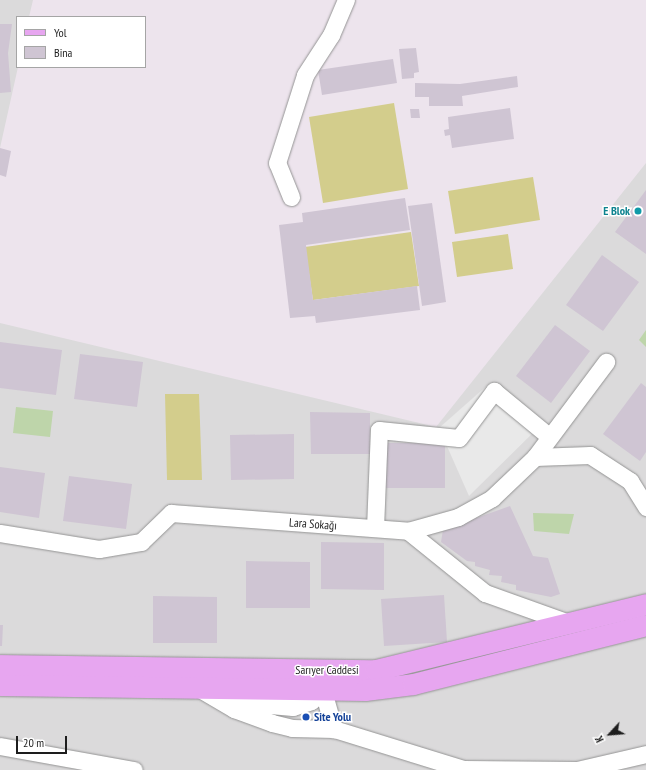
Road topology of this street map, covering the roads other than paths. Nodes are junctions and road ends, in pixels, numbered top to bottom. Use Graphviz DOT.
graph roads {
  1 [pos="346,0"];
  2 [pos="291,197"];
  3 [pos="606,362"];
  4 [pos="550,437"];
  5 [pos="535,457"];
  6 [pos="646,506"];
  7 [pos="376,528"];
  8 [pos="408,531"];
  9 [pos="0,533"];
  10 [pos="646,604"];
  11 [pos="569,623"];
  12 [pos="646,625"];
  13 [pos="0,665"];
  14 [pos="313,670"];
  15 [pos="0,685"];
  16 [pos="198,688"];
  17 [pos="323,691"];
  18 [pos="334,729"];
  19 [pos="0,746"];
  20 [pos="646,754"];
  21 [pos="134,770"];
  1 -- 2 [label="street"];
  3 -- 4 [label="street, Lara Sokağı"];
  4 -- 5 [label="street, Lara Sokağı"];
  4 -- 7 [label="street"];
  5 -- 6 [label="street"];
  5 -- 8 [label="street, Lara Sokağı"];
  7 -- 8 [label="street, Lara Sokağı"];
  7 -- 9 [label="street, Lara Sokağı"];
  8 -- 11 [label="street"];
  10 -- 11 [label="main road, Sarıyer Caddesi"];
  11 -- 14 [label="main road, Sarıyer Caddesi"];
  12 -- 17 [label="main road, Sarıyer Caddesi"];
  13 -- 14 [label="main road, Sarıyer Caddesi"];
  14 -- 17 [label="main road"];
  15 -- 16 [label="main road, Sarıyer Caddesi"];
  16 -- 17 [label="main road, Sarıyer Caddesi"];
  16 -- 18 [label="street"];
  17 -- 18 [label="street"];
  18 -- 20 [label="street"];
  19 -- 21 [label="street"];
}
